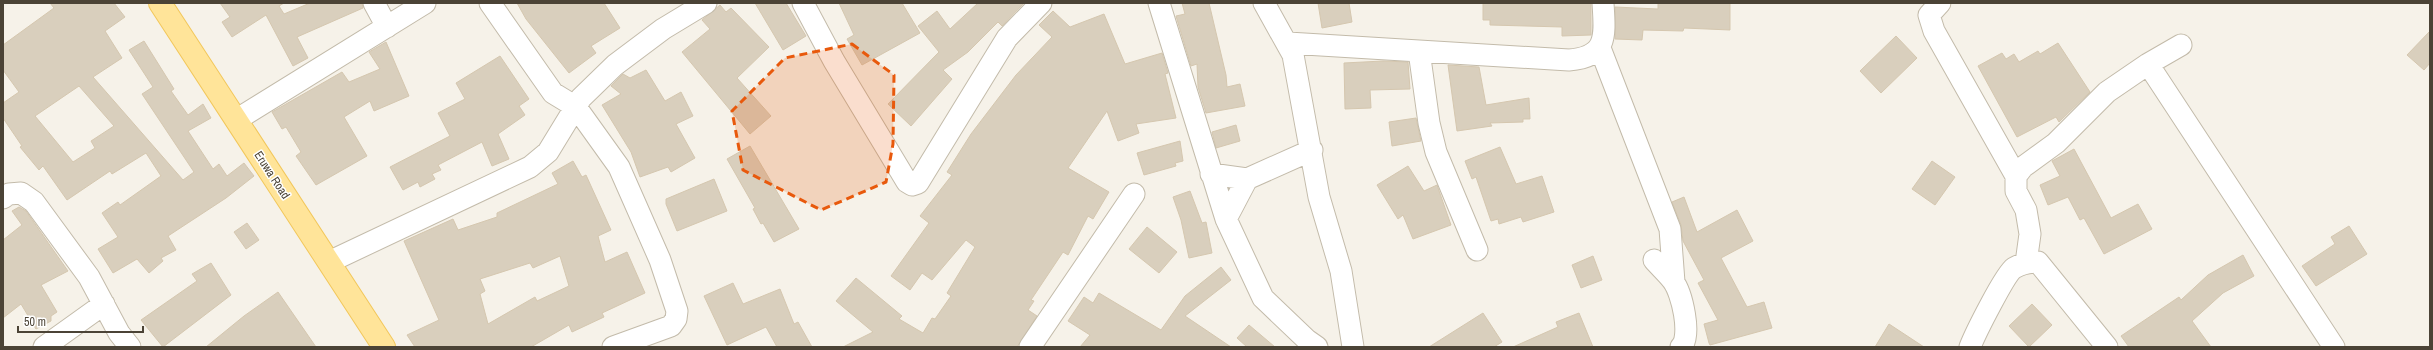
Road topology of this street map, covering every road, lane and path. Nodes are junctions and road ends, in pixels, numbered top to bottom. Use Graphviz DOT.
graph roads {
  1 [pos="160,3"];
  2 [pos="374,3"];
  3 [pos="425,3"];
  4 [pos="490,3"];
  5 [pos="706,3"];
  6 [pos="803,3"];
  7 [pos="1041,3"];
  8 [pos="1159,3"];
  9 [pos="1264,3"];
  10 [pos="1603,3"];
  11 [pos="1940,3"];
  12 [pos="387,27"];
  13 [pos="1288,43"];
  14 [pos="1313,44"];
  15 [pos="2181,45"];
  16 [pos="1600,48"];
  17 [pos="1419,51"];
  18 [pos="2148,64"];
  19 [pos="1296,70"];
  20 [pos="576,107"];
  21 [pos="236,120"];
  22 [pos="1312,150"];
  23 [pos="1211,174"];
  24 [pos="2016,176"];
  25 [pos="1247,179"];
  26 [pos="1134,194"];
  27 [pos="3,198"];
  28 [pos="1226,219"];
  29 [pos="1477,250"];
  30 [pos="1654,260"];
  31 [pos="330,262"];
  32 [pos="2026,263"];
  33 [pos="1674,282"];
  34 [pos="104,304"];
  35 [pos="44,347"];
  36 [pos="130,347"];
  37 [pos="384,347"];
  38 [pos="613,347"];
  39 [pos="1030,347"];
  40 [pos="1317,347"];
  41 [pos="1353,347"];
  42 [pos="1681,347"];
  43 [pos="1970,347"];
  44 [pos="2107,347"];
  45 [pos="2334,347"];
  1 -- 21 [label="main road, Eruwa Road"];
  2 -- 12 [label="street"];
  3 -- 12 [label="street"];
  4 -- 20 [label="street"];
  5 -- 20 [label="street"];
  6 -- 7 [label="street"];
  8 -- 23 [label="street"];
  9 -- 13 [label="street"];
  10 -- 16 [label="street"];
  11 -- 24 [label="street"];
  12 -- 21 [label="street"];
  13 -- 14 [label="street"];
  13 -- 19 [label="street"];
  14 -- 17 [label="street"];
  14 -- 19 [label="street"];
  15 -- 18 [label="street"];
  16 -- 17 [label="street"];
  16 -- 33 [label="street"];
  17 -- 29 [label="street"];
  18 -- 24 [label="street"];
  18 -- 45 [label="street"];
  19 -- 22 [label="street"];
  20 -- 31 [label="street"];
  20 -- 38 [label="street"];
  21 -- 31 [label="main road, Eruwa Road"];
  22 -- 25 [label="street"];
  22 -- 41 [label="street"];
  23 -- 25 [label="street"];
  23 -- 28 [label="street"];
  24 -- 32 [label="street"];
  25 -- 28 [label="street"];
  26 -- 39 [label="street"];
  27 -- 34 [label="street"];
  28 -- 40 [label="street"];
  30 -- 33 [label="street"];
  31 -- 37 [label="main road, Eruwa Road"];
  32 -- 43 [label="street"];
  32 -- 44 [label="street"];
  33 -- 42 [label="street"];
  34 -- 35 [label="street"];
  34 -- 36 [label="street"];
}
